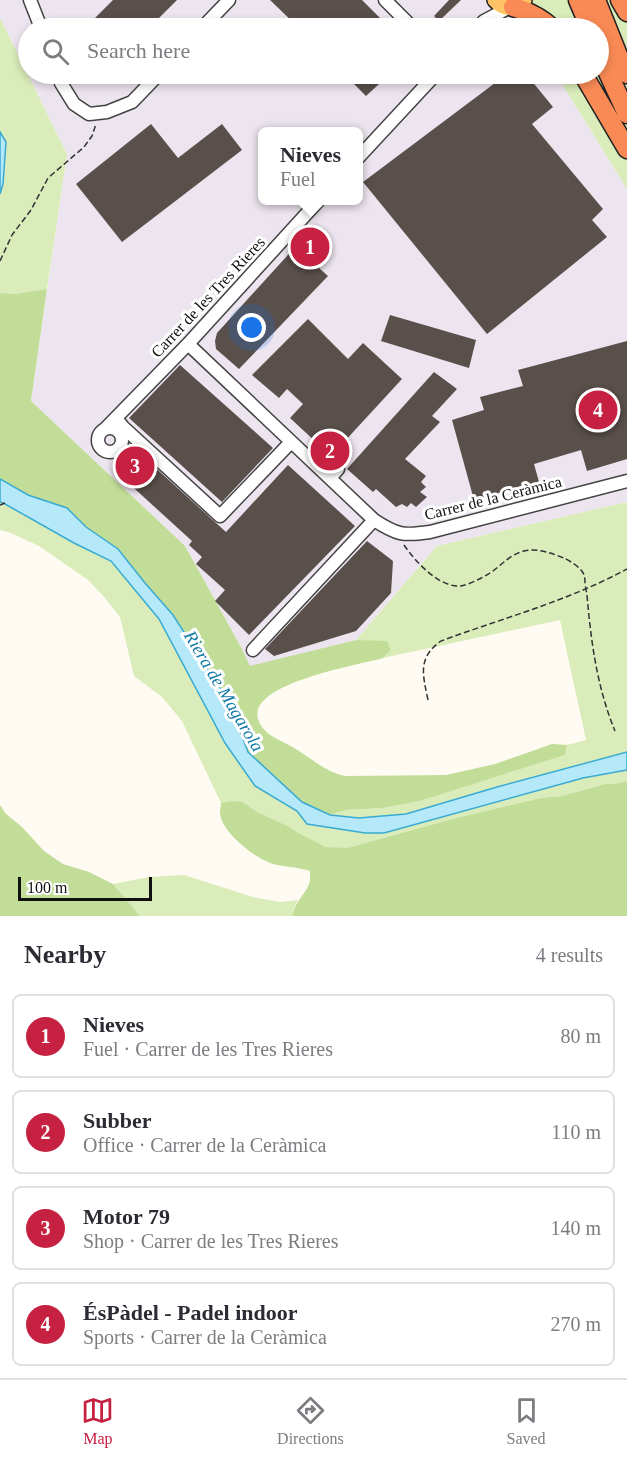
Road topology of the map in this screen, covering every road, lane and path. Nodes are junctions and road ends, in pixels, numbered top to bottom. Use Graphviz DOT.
graph roads {
  1 [pos="30,0"];
  2 [pos="229,0"];
  3 [pos="385,0"];
  4 [pos="493,0"];
  5 [pos="578,0"];
  6 [pos="596,0"];
  7 [pos="620,0"];
  8 [pos="515,5"];
  9 [pos="627,12"];
  10 [pos="36,18"];
  11 [pos="212,18"];
  12 [pos="403,18"];
  13 [pos="484,18"];
  14 [pos="492,18"];
  15 [pos="539,18"];
  16 [pos="586,18"];
  17 [pos="603,18"];
  18 [pos="609,32"];
  19 [pos="627,74"];
  20 [pos="609,75"];
  21 [pos="62,84"];
  22 [pos="149,84"];
  23 [pos="427,84"];
  24 [pos="589,84"];
  25 [pos="104,112"];
  26 [pos="627,114"];
  27 [pos="627,149"];
  28 [pos="363,153"];
  29 [pos="315,205"];
  30 [pos="0,261"];
  31 [pos="188,344"];
  32 [pos="119,423"];
  33 [pos="291,442"];
  34 [pos="627,481"];
  35 [pos="5,504"];
  36 [pos="0,505"];
  37 [pos="374,520"];
  38 [pos="396,533"];
  39 [pos="627,569"];
  40 [pos="587,588"];
  41 [pos="253,650"];
  42 [pos="428,700"];
  43 [pos="615,731"];
  1 -- 10 [label="street"];
  2 -- 11 [label="street"];
  3 -- 12 [label="street"];
  4 -- 8 [label="main road"];
  4 -- 13 [label="street"];
  5 -- 16 [label="highway"];
  6 -- 17 [label="highway"];
  7 -- 9 [label="highway"];
  8 -- 14 [label="street"];
  8 -- 15 [label="highway"];
  18 -- 19 [label="highway"];
  20 -- 26 [label="highway"];
  21 -- 25 [label="street"];
  22 -- 25 [label="street"];
  23 -- 28 [label="street"];
  24 -- 27 [label="highway"];
  25 -- 30 [label="path"];
  29 -- 31 [label="street, Carrer de les Tres Rieres"];
  31 -- 32 [label="street, Carrer de les Tres Rieres"];
  31 -- 33 [label="street"];
  32 -- 32 [label="street, Carrer de les Tres Rieres"];
  32 -- 33 [label="street"];
  33 -- 37 [label="street"];
  34 -- 38 [label="street, Carrer de la Ceràmica"];
  35 -- 36 [label="path"];
  37 -- 38 [label="street"];
  37 -- 41 [label="street"];
  38 -- 40 [label="path"];
  39 -- 40 [label="path"];
  40 -- 42 [label="path"];
  40 -- 43 [label="path"];
}
